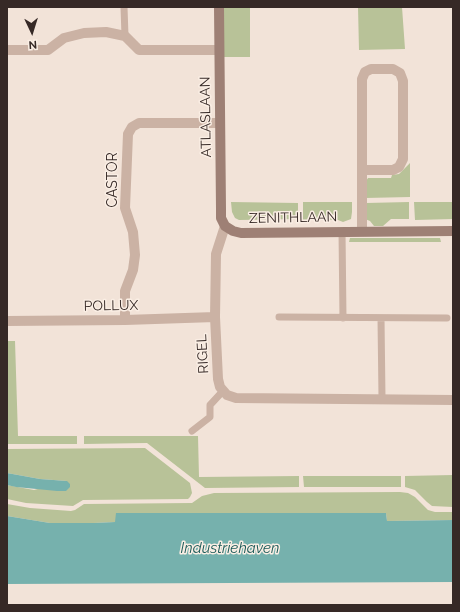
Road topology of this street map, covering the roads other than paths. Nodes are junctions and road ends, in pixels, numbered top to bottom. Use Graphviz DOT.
graph roads {
  1 [pos="124,7"];
  2 [pos="218,7"];
  3 [pos="125,36"];
  4 [pos="7,50"];
  5 [pos="219,50"];
  6 [pos="220,123"];
  7 [pos="362,170"];
  8 [pos="225,226"];
  9 [pos="362,231"];
  10 [pos="453,231"];
  11 [pos="342,232"];
  12 [pos="215,317"];
  13 [pos="279,317"];
  14 [pos="343,318"];
  15 [pos="381,318"];
  16 [pos="447,318"];
  17 [pos="7,320"];
  18 [pos="125,320"];
  19 [pos="223,391"];
  20 [pos="382,398"];
  21 [pos="453,400"];
  22 [pos="192,431"];
  1 -- 3 [label="lane"];
  2 -- 5 [label="street, ATLASLAAN"];
  3 -- 4 [label="street"];
  3 -- 5 [label="street"];
  5 -- 6 [label="street, ATLASLAAN"];
  6 -- 8 [label="street, ATLASLAAN"];
  6 -- 18 [label="street, CASTOR"];
  7 -- 7 [label="street"];
  7 -- 9 [label="street"];
  8 -- 11 [label="street, ZENITHLAAN"];
  8 -- 12 [label="street, RIGEL"];
  9 -- 10 [label="street, ZENITHLAAN"];
  9 -- 11 [label="street, ZENITHLAAN"];
  11 -- 14 [label="lane"];
  12 -- 18 [label="street, POLLUX"];
  12 -- 19 [label="street, RIGEL"];
  13 -- 14 [label="lane"];
  14 -- 15 [label="lane"];
  15 -- 16 [label="lane"];
  15 -- 20 [label="lane"];
  17 -- 18 [label="street, POLLUX"];
  19 -- 20 [label="street, RIGEL"];
  19 -- 22 [label="lane"];
  20 -- 21 [label="street, RIGEL"];
}
